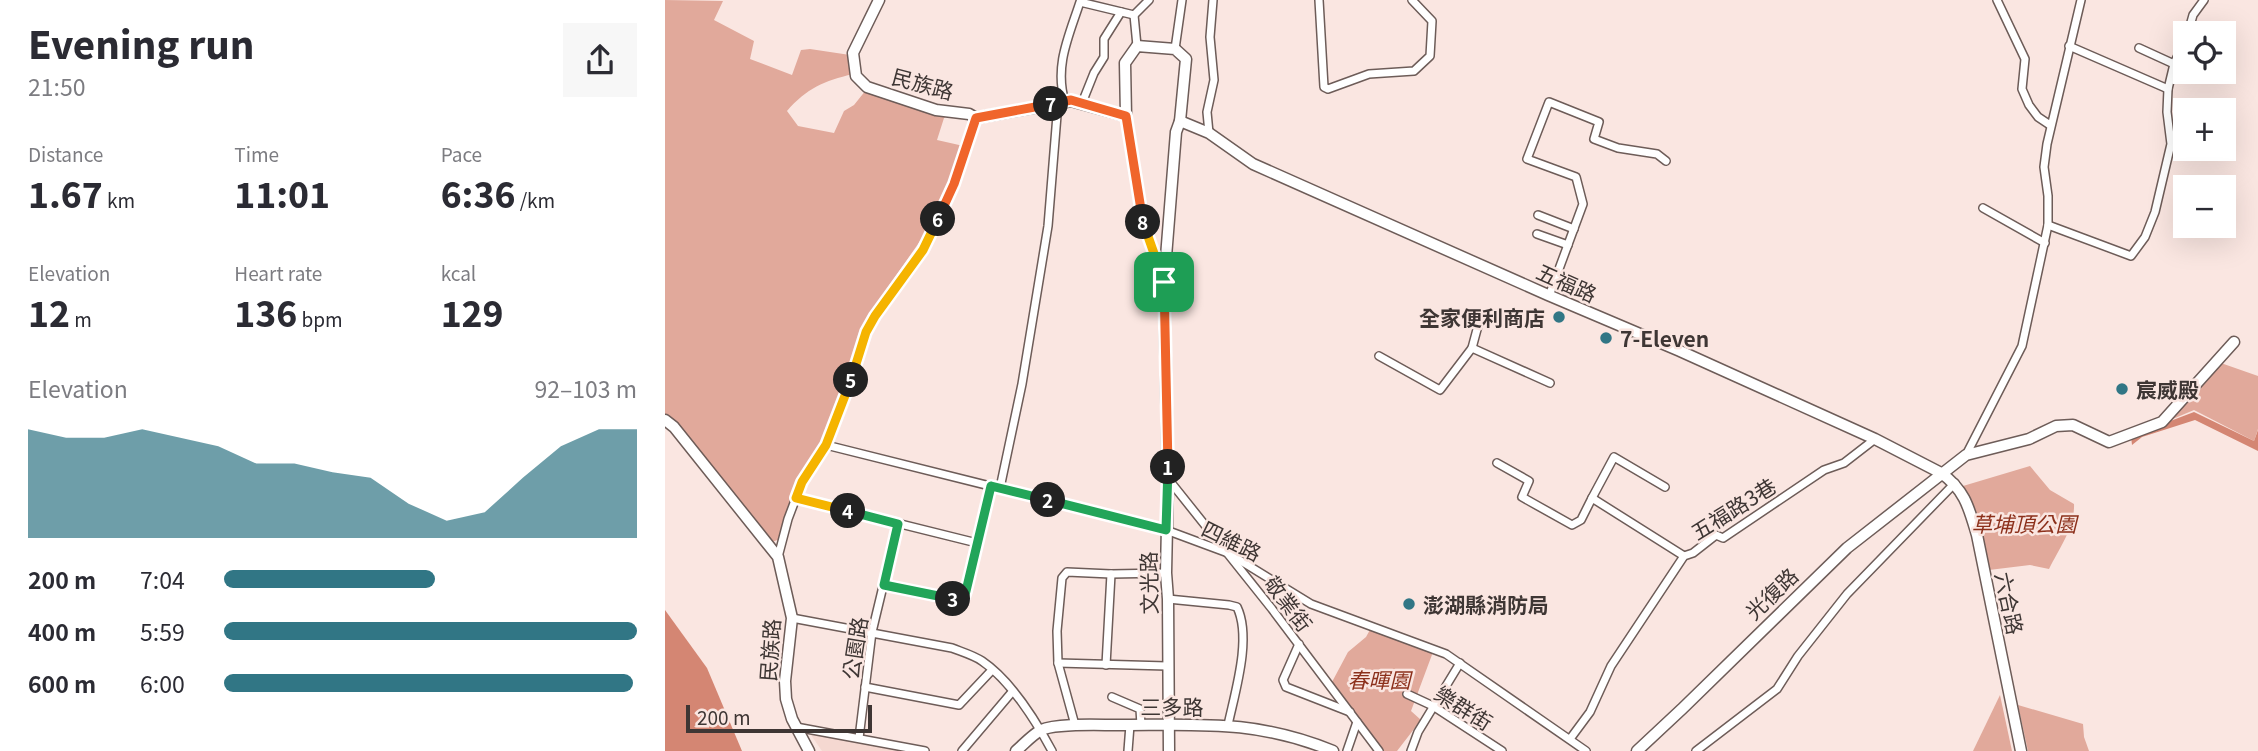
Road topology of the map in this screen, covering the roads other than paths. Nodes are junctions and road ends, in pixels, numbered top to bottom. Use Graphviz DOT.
graph roads {
  1 [pos="879,0"];
  2 [pos="1149,0"];
  3 [pos="1182,0"];
  4 [pos="1213,0"];
  5 [pos="1319,0"];
  6 [pos="1412,0"];
  7 [pos="1997,0"];
  8 [pos="2081,0"];
  9 [pos="2204,0"];
  10 [pos="1121,12"];
  11 [pos="1134,15"];
  12 [pos="2191,21"];
  13 [pos="1137,46"];
  14 [pos="2069,46"];
  15 [pos="2139,48"];
  16 [pos="1175,49"];
  17 [pos="2173,64"];
  18 [pos="2173,68"];
  19 [pos="2168,89"];
  20 [pos="1062,102"];
  21 [pos="1082,103"];
  22 [pos="1126,116"];
  23 [pos="976,118"];
  24 [pos="1180,121"];
  25 [pos="2050,125"];
  26 [pos="1209,134"];
  27 [pos="1666,161"];
  28 [pos="1983,208"];
  29 [pos="1538,215"];
  30 [pos="2048,225"];
  31 [pos="1574,229"];
  32 [pos="1537,234"];
  33 [pos="2045,243"];
  34 [pos="1568,245"];
  35 [pos="1164,282"];
  36 [pos="1549,296"];
  37 [pos="1479,322"];
  38 [pos="2234,342"];
  39 [pos="1472,348"];
  40 [pos="1379,356"];
  41 [pos="1550,383"];
  42 [pos="665,420"];
  43 [pos="1875,439"];
  44 [pos="826,445"];
  45 [pos="1966,455"];
  46 [pos="1497,463"];
  47 [pos="1955,465"];
  48 [pos="1941,473"];
  49 [pos="1168,480"];
  50 [pos="1955,483"];
  51 [pos="991,486"];
  52 [pos="1665,487"];
  53 [pos="1000,488"];
  54 [pos="796,498"];
  55 [pos="1592,498"];
  56 [pos="898,524"];
  57 [pos="1166,530"];
  58 [pos="977,543"];
  59 [pos="1228,553"];
  60 [pos="1684,556"];
  61 [pos="778,557"];
  62 [pos="1165,573"];
  63 [pos="1111,574"];
  64 [pos="884,585"];
  65 [pos="1168,599"];
  66 [pos="792,618"];
  67 [pos="872,632"];
  68 [pos="1299,645"];
  69 [pos="1058,663"];
  70 [pos="1460,663"];
  71 [pos="1106,665"];
  72 [pos="1167,666"];
  73 [pos="992,670"];
  74 [pos="865,687"];
  75 [pos="1012,692"];
  76 [pos="1407,694"];
  77 [pos="1112,697"];
  78 [pos="1433,706"];
  79 [pos="1350,712"];
  80 [pos="1357,722"];
  81 [pos="1169,724"];
  82 [pos="1075,725"];
  83 [pos="1135,725"];
  84 [pos="1228,725"];
  85 [pos="795,727"];
  86 [pos="1041,730"];
  87 [pos="859,738"];
  88 [pos="1570,739"];
  89 [pos="1305,740"];
  90 [pos="809,751"];
  91 [pos="925,751"];
  92 [pos="962,751"];
  93 [pos="1016,751"];
  94 [pos="1052,751"];
  95 [pos="1128,751"];
  96 [pos="1169,751"];
  97 [pos="1300,751"];
  98 [pos="1333,751"];
  99 [pos="1347,751"];
  100 [pos="1380,751"];
  101 [pos="1411,751"];
  102 [pos="1502,751"];
  103 [pos="1586,751"];
  104 [pos="1637,751"];
  105 [pos="1696,751"];
  106 [pos="2021,751"];
  1 -- 23 [label="street, 民族路"];
  2 -- 11 [label="street"];
  3 -- 16 [label="street"];
  4 -- 26 [label="street"];
  5 -- 6 [label="street"];
  7 -- 25 [label="street"];
  8 -- 14 [label="street"];
  9 -- 12 [label="street"];
  10 -- 11 [label="street"];
  10 -- 20 [label="street"];
  10 -- 21 [label="street"];
  11 -- 13 [label="street"];
  13 -- 16 [label="street"];
  13 -- 22 [label="street"];
  14 -- 19 [label="street"];
  14 -- 25 [label="street"];
  15 -- 17 [label="street"];
  16 -- 24 [label="street, 文光路"];
  18 -- 19 [label="street"];
  19 -- 30 [label="street"];
  20 -- 21 [label="street, 民族路"];
  20 -- 23 [label="street, 民族路"];
  20 -- 53 [label="street"];
  21 -- 22 [label="street, 民族路"];
  22 -- 35 [label="street"];
  23 -- 44 [label="street"];
  24 -- 26 [label="street, 五福路"];
  24 -- 35 [label="street, 文光路"];
  25 -- 30 [label="street"];
  26 -- 36 [label="street, 五福路"];
  27 -- 31 [label="street"];
  28 -- 33 [label="street"];
  29 -- 31 [label="street"];
  30 -- 33 [label="street"];
  31 -- 34 [label="street"];
  32 -- 34 [label="street"];
  33 -- 45 [label="street"];
  34 -- 36 [label="street"];
  35 -- 49 [label="street, 文光路"];
  36 -- 43 [label="street, 五福路"];
  37 -- 39 [label="street"];
  38 -- 45 [label="street"];
  39 -- 40 [label="street"];
  39 -- 41 [label="street"];
  42 -- 61 [label="street, 民族路"];
  43 -- 48 [label="street, 五福路"];
  43 -- 60 [label="street, 五福路3巷"];
  44 -- 51 [label="street, 四維路"];
  44 -- 54 [label="street"];
  45 -- 47 [label="street, 光復路"];
  46 -- 55 [label="street"];
  47 -- 48 [label="street, 光復路"];
  47 -- 50 [label="street"];
  48 -- 50 [label="street, 六合路"];
  48 -- 104 [label="street, 光復路"];
  49 -- 57 [label="street, 文光路"];
  49 -- 59 [label="street, 敬業街"];
  50 -- 105 [label="street"];
  50 -- 106 [label="street, 六合路"];
  51 -- 53 [label="street, 四維路"];
  51 -- 58 [label="street"];
  52 -- 55 [label="street"];
  53 -- 57 [label="street, 四維路"];
  54 -- 56 [label="street"];
  54 -- 61 [label="street"];
  55 -- 60 [label="street"];
  56 -- 58 [label="street"];
  56 -- 64 [label="street, 公園路"];
  57 -- 59 [label="street, 四維路"];
  57 -- 62 [label="street, 文光路"];
  58 -- 64 [label="street"];
  59 -- 68 [label="street, 敬業街"];
  59 -- 70 [label="street, 四維路"];
  60 -- 88 [label="street, 五福路3巷"];
  61 -- 66 [label="street, 民族路"];
  62 -- 63 [label="street"];
  62 -- 65 [label="street, 文光路"];
  63 -- 69 [label="street"];
  63 -- 71 [label="street"];
  64 -- 67 [label="street, 公園路"];
  65 -- 72 [label="street, 文光路"];
  65 -- 84 [label="street"];
  66 -- 67 [label="street"];
  66 -- 85 [label="street, 民族路"];
  67 -- 73 [label="street"];
  67 -- 74 [label="street, 公園路"];
  68 -- 79 [label="street, 敬業街"];
  68 -- 79 [label="street"];
  69 -- 71 [label="street"];
  69 -- 82 [label="street"];
  70 -- 78 [label="street"];
  70 -- 88 [label="street, 四維路"];
  71 -- 72 [label="street"];
  72 -- 81 [label="street, 文光路"];
  73 -- 74 [label="street"];
  73 -- 75 [label="street"];
  74 -- 87 [label="street, 公園路"];
  75 -- 86 [label="street"];
  75 -- 92 [label="street"];
  76 -- 78 [label="street, 樂群街"];
  77 -- 83 [label="street"];
  78 -- 101 [label="street"];
  78 -- 102 [label="street, 樂群街"];
  79 -- 80 [label="street, 敬業街"];
  80 -- 99 [label="street"];
  80 -- 100 [label="street, 敬業街"];
  81 -- 83 [label="street, 三多路"];
  81 -- 84 [label="street, 三多路"];
  81 -- 96 [label="street, 文光路"];
  82 -- 83 [label="street, 三多路"];
  82 -- 86 [label="street, 三多路"];
  83 -- 95 [label="street"];
  84 -- 89 [label="street, 三多路"];
  85 -- 87 [label="street"];
  85 -- 90 [label="street, 民族路"];
  86 -- 93 [label="street"];
  86 -- 94 [label="street"];
  87 -- 91 [label="street"];
  88 -- 103 [label="street, 四維路"];
  89 -- 97 [label="street"];
  89 -- 98 [label="street, 三多路"];
}
